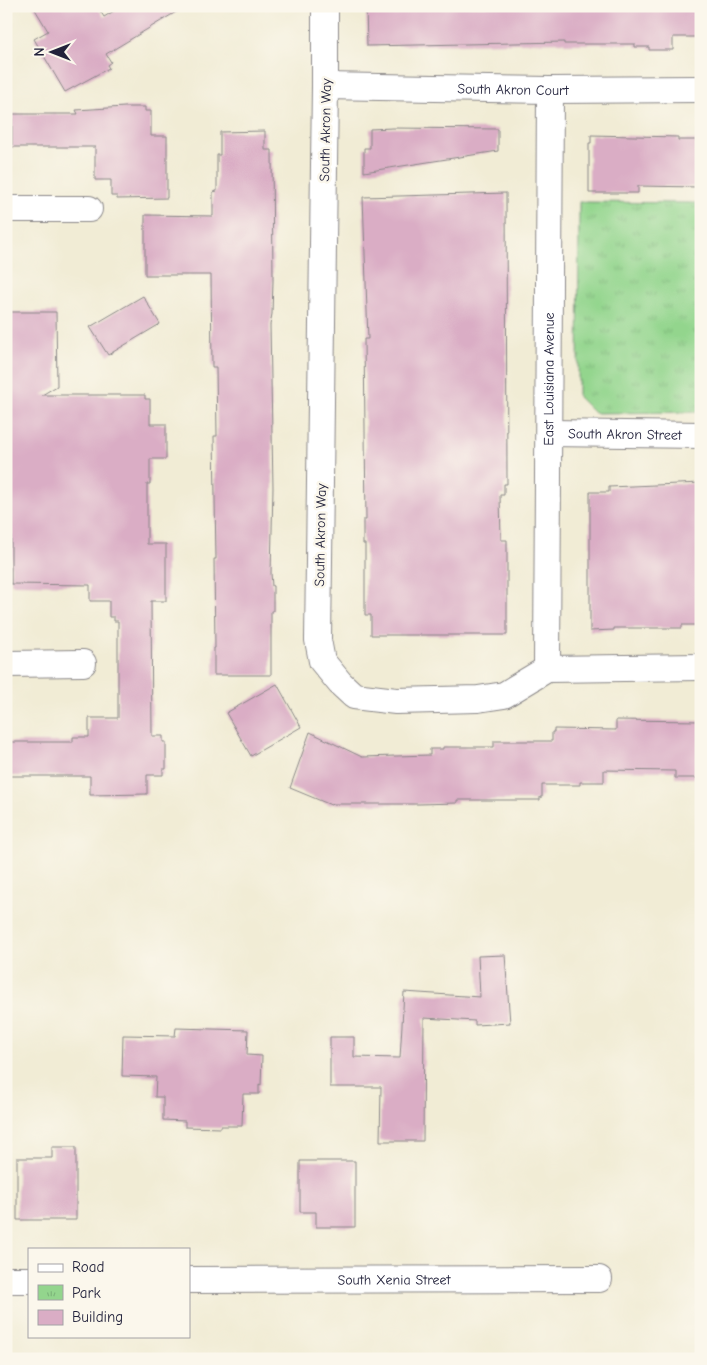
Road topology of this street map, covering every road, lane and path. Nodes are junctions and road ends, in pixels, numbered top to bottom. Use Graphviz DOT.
graph roads {
  1 [pos="325,6"];
  2 [pos="325,86"];
  3 [pos="701,89"];
  4 [pos="550,90"];
  5 [pos="6,209"];
  6 [pos="89,209"];
  7 [pos="548,433"];
  8 [pos="701,435"];
  9 [pos="84,663"];
  10 [pos="6,664"];
  11 [pos="701,666"];
  12 [pos="547,669"];
  13 [pos="599,1279"];
  14 [pos="6,1280"];
  15 [pos="28,1280"];
  16 [pos="190,1280"];
  1 -- 2 [label="street, South Akron Way"];
  2 -- 4 [label="street, South Akron Court"];
  2 -- 12 [label="street, South Akron Way"];
  3 -- 4 [label="street, South Akron Court"];
  4 -- 7 [label="street, East Louisiana Avenue"];
  5 -- 6 [label="street"];
  7 -- 8 [label="street, South Akron Street"];
  7 -- 12 [label="street, East Louisiana Avenue"];
  9 -- 10 [label="street"];
  11 -- 12 [label="street"];
  13 -- 16 [label="street, South Xenia Street"];
  14 -- 15 [label="street"];
}
